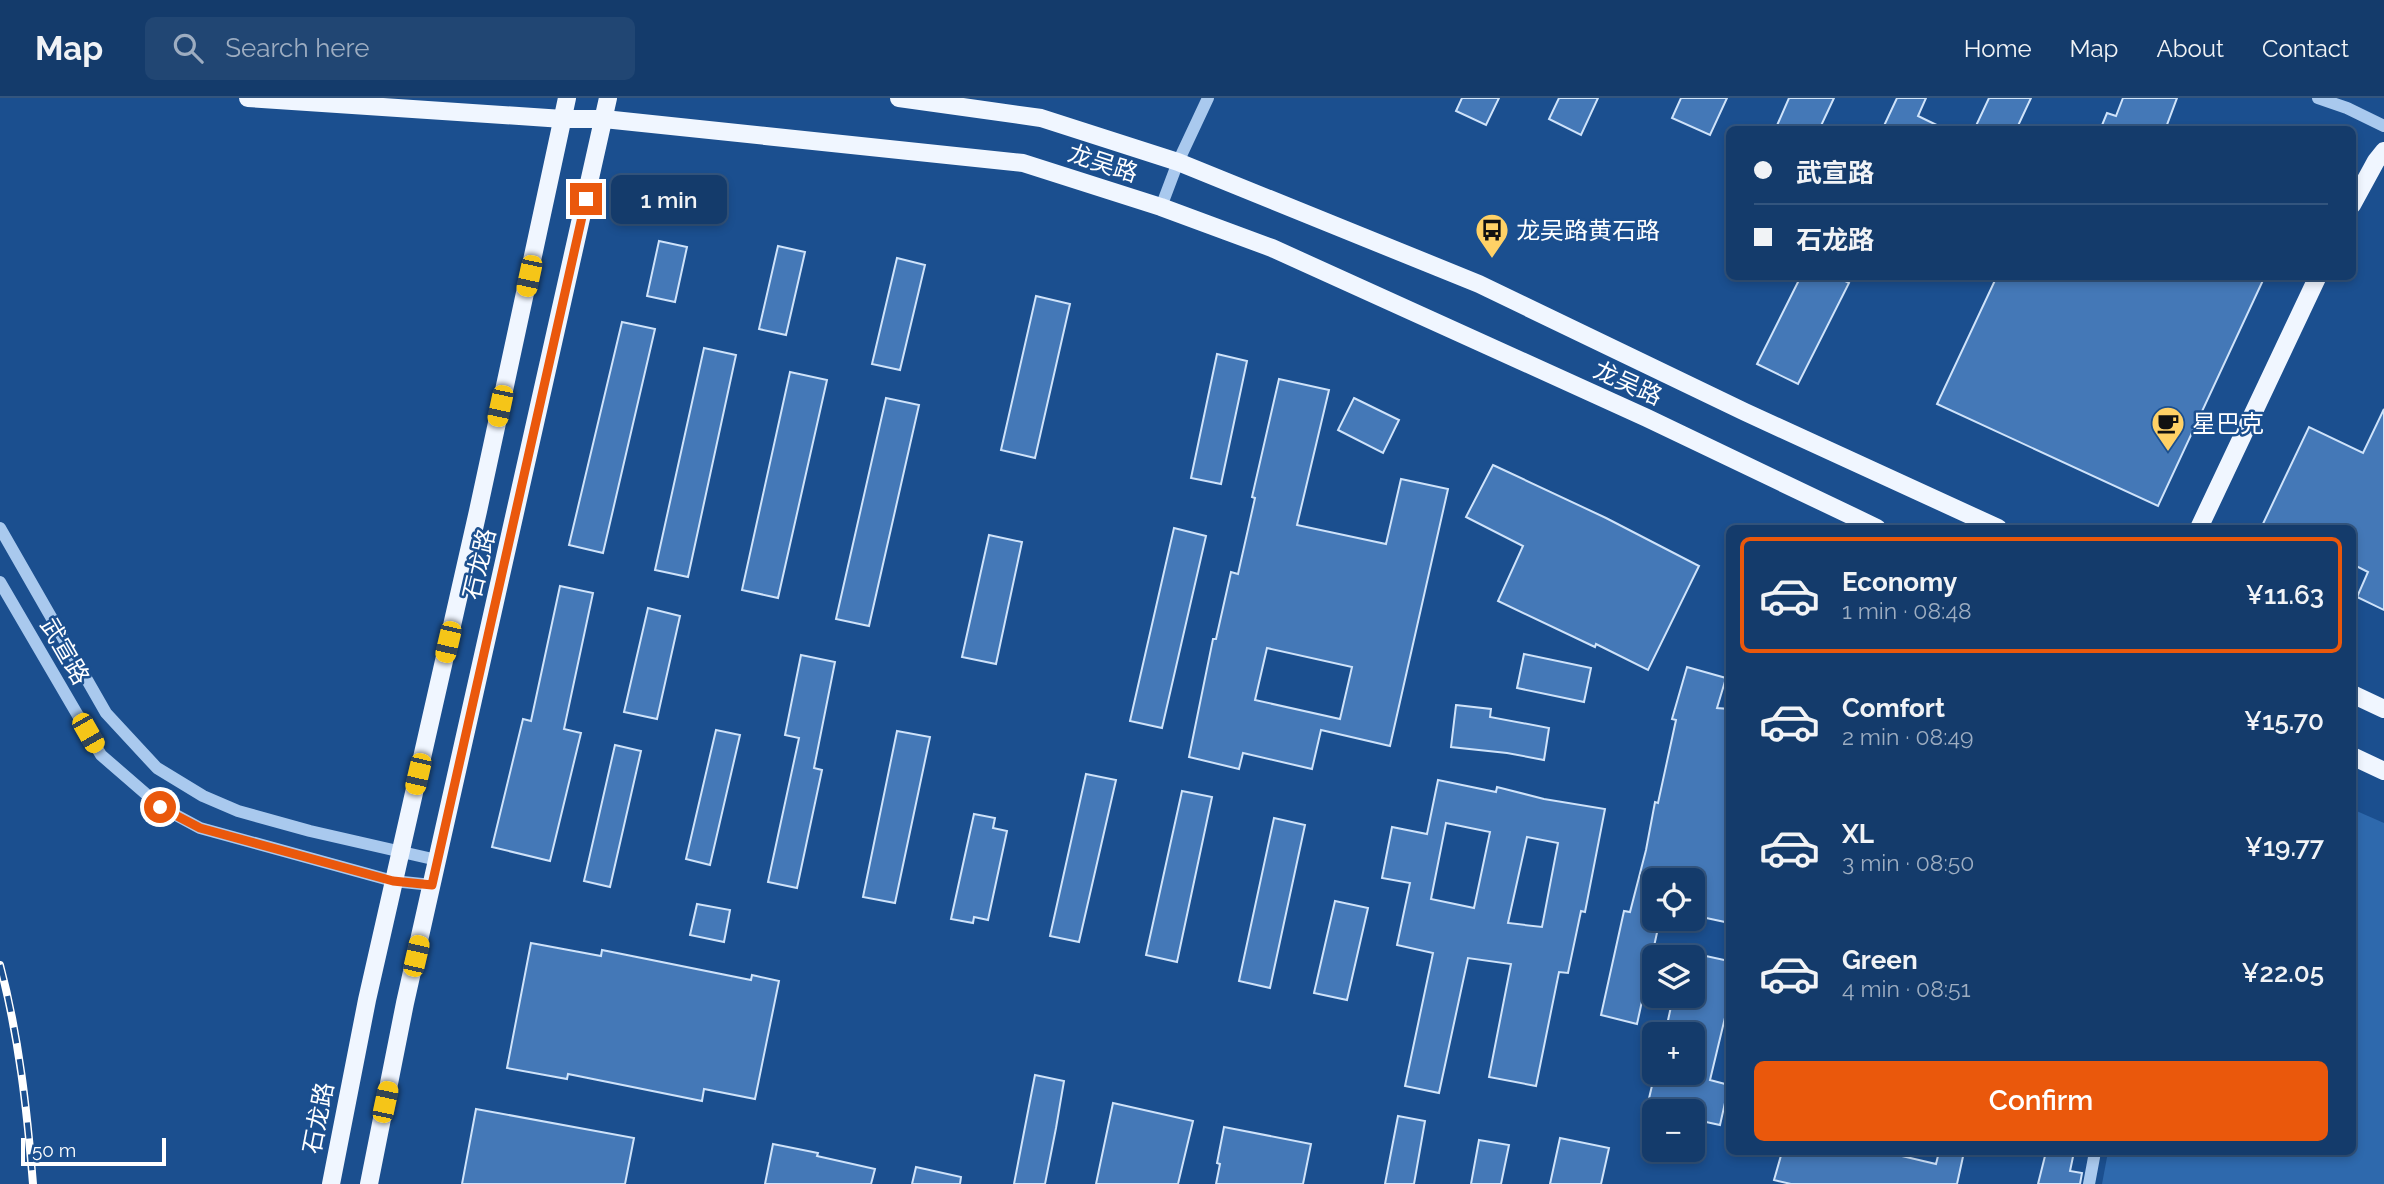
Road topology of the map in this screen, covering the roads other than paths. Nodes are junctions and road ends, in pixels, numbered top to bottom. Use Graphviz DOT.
graph roads {
  1 [pos="248,98"];
  2 [pos="567,98"];
  3 [pos="608,98"];
  4 [pos="899,98"];
  5 [pos="1208,98"];
  6 [pos="2318,98"];
  7 [pos="563,119"];
  8 [pos="604,119"];
  9 [pos="2384,126"];
  10 [pos="2384,151"];
  11 [pos="1178,162"];
  12 [pos="2356,198"];
  13 [pos="1161,207"];
  14 [pos="2316,280"];
  15 [pos="1871,525"];
  16 [pos="1991,525"];
  17 [pos="2200,525"];
  18 [pos="0,528"];
  19 [pos="0,582"];
  20 [pos="2356,696"];
  21 [pos="2384,709"];
  22 [pos="2356,758"];
  23 [pos="2384,771"];
  24 [pos="400,852"];
  25 [pos="437,860"];
  26 [pos="393,881"];
  27 [pos="432,885"];
  28 [pos="2094,1155"];
  29 [pos="331,1184"];
  30 [pos="369,1184"];
  31 [pos="2089,1184"];
  1 -- 7 [label="main road, 龙吴路"];
  2 -- 7 [label="main road, 石龙路"];
  3 -- 8 [label="main road, 石龙路"];
  4 -- 11 [label="main road, 龙吴路"];
  5 -- 11 [label="street"];
  6 -- 9 [label="street"];
  7 -- 8 [label="main road, 龙吴路"];
  7 -- 24 [label="main road, 石龙路"];
  8 -- 13 [label="main road, 龙吴路"];
  8 -- 25 [label="main road, 石龙路"];
  10 -- 12 [label="main road"];
  11 -- 13 [label="street"];
  11 -- 16 [label="main road, 龙吴路"];
  13 -- 15 [label="main road, 龙吴路"];
  14 -- 17 [label="main road"];
  18 -- 24 [label="street"];
  19 -- 26 [label="street, 武宣路"];
  20 -- 21 [label="main road"];
  22 -- 23 [label="main road"];
  24 -- 25 [label="street"];
  24 -- 26 [label="main road, 石龙路"];
  25 -- 27 [label="main road, 石龙路"];
  26 -- 27 [label="street, 武宣路"];
  26 -- 29 [label="main road, 石龙路"];
  27 -- 30 [label="main road, 石龙路"];
  28 -- 31 [label="street"];
}
